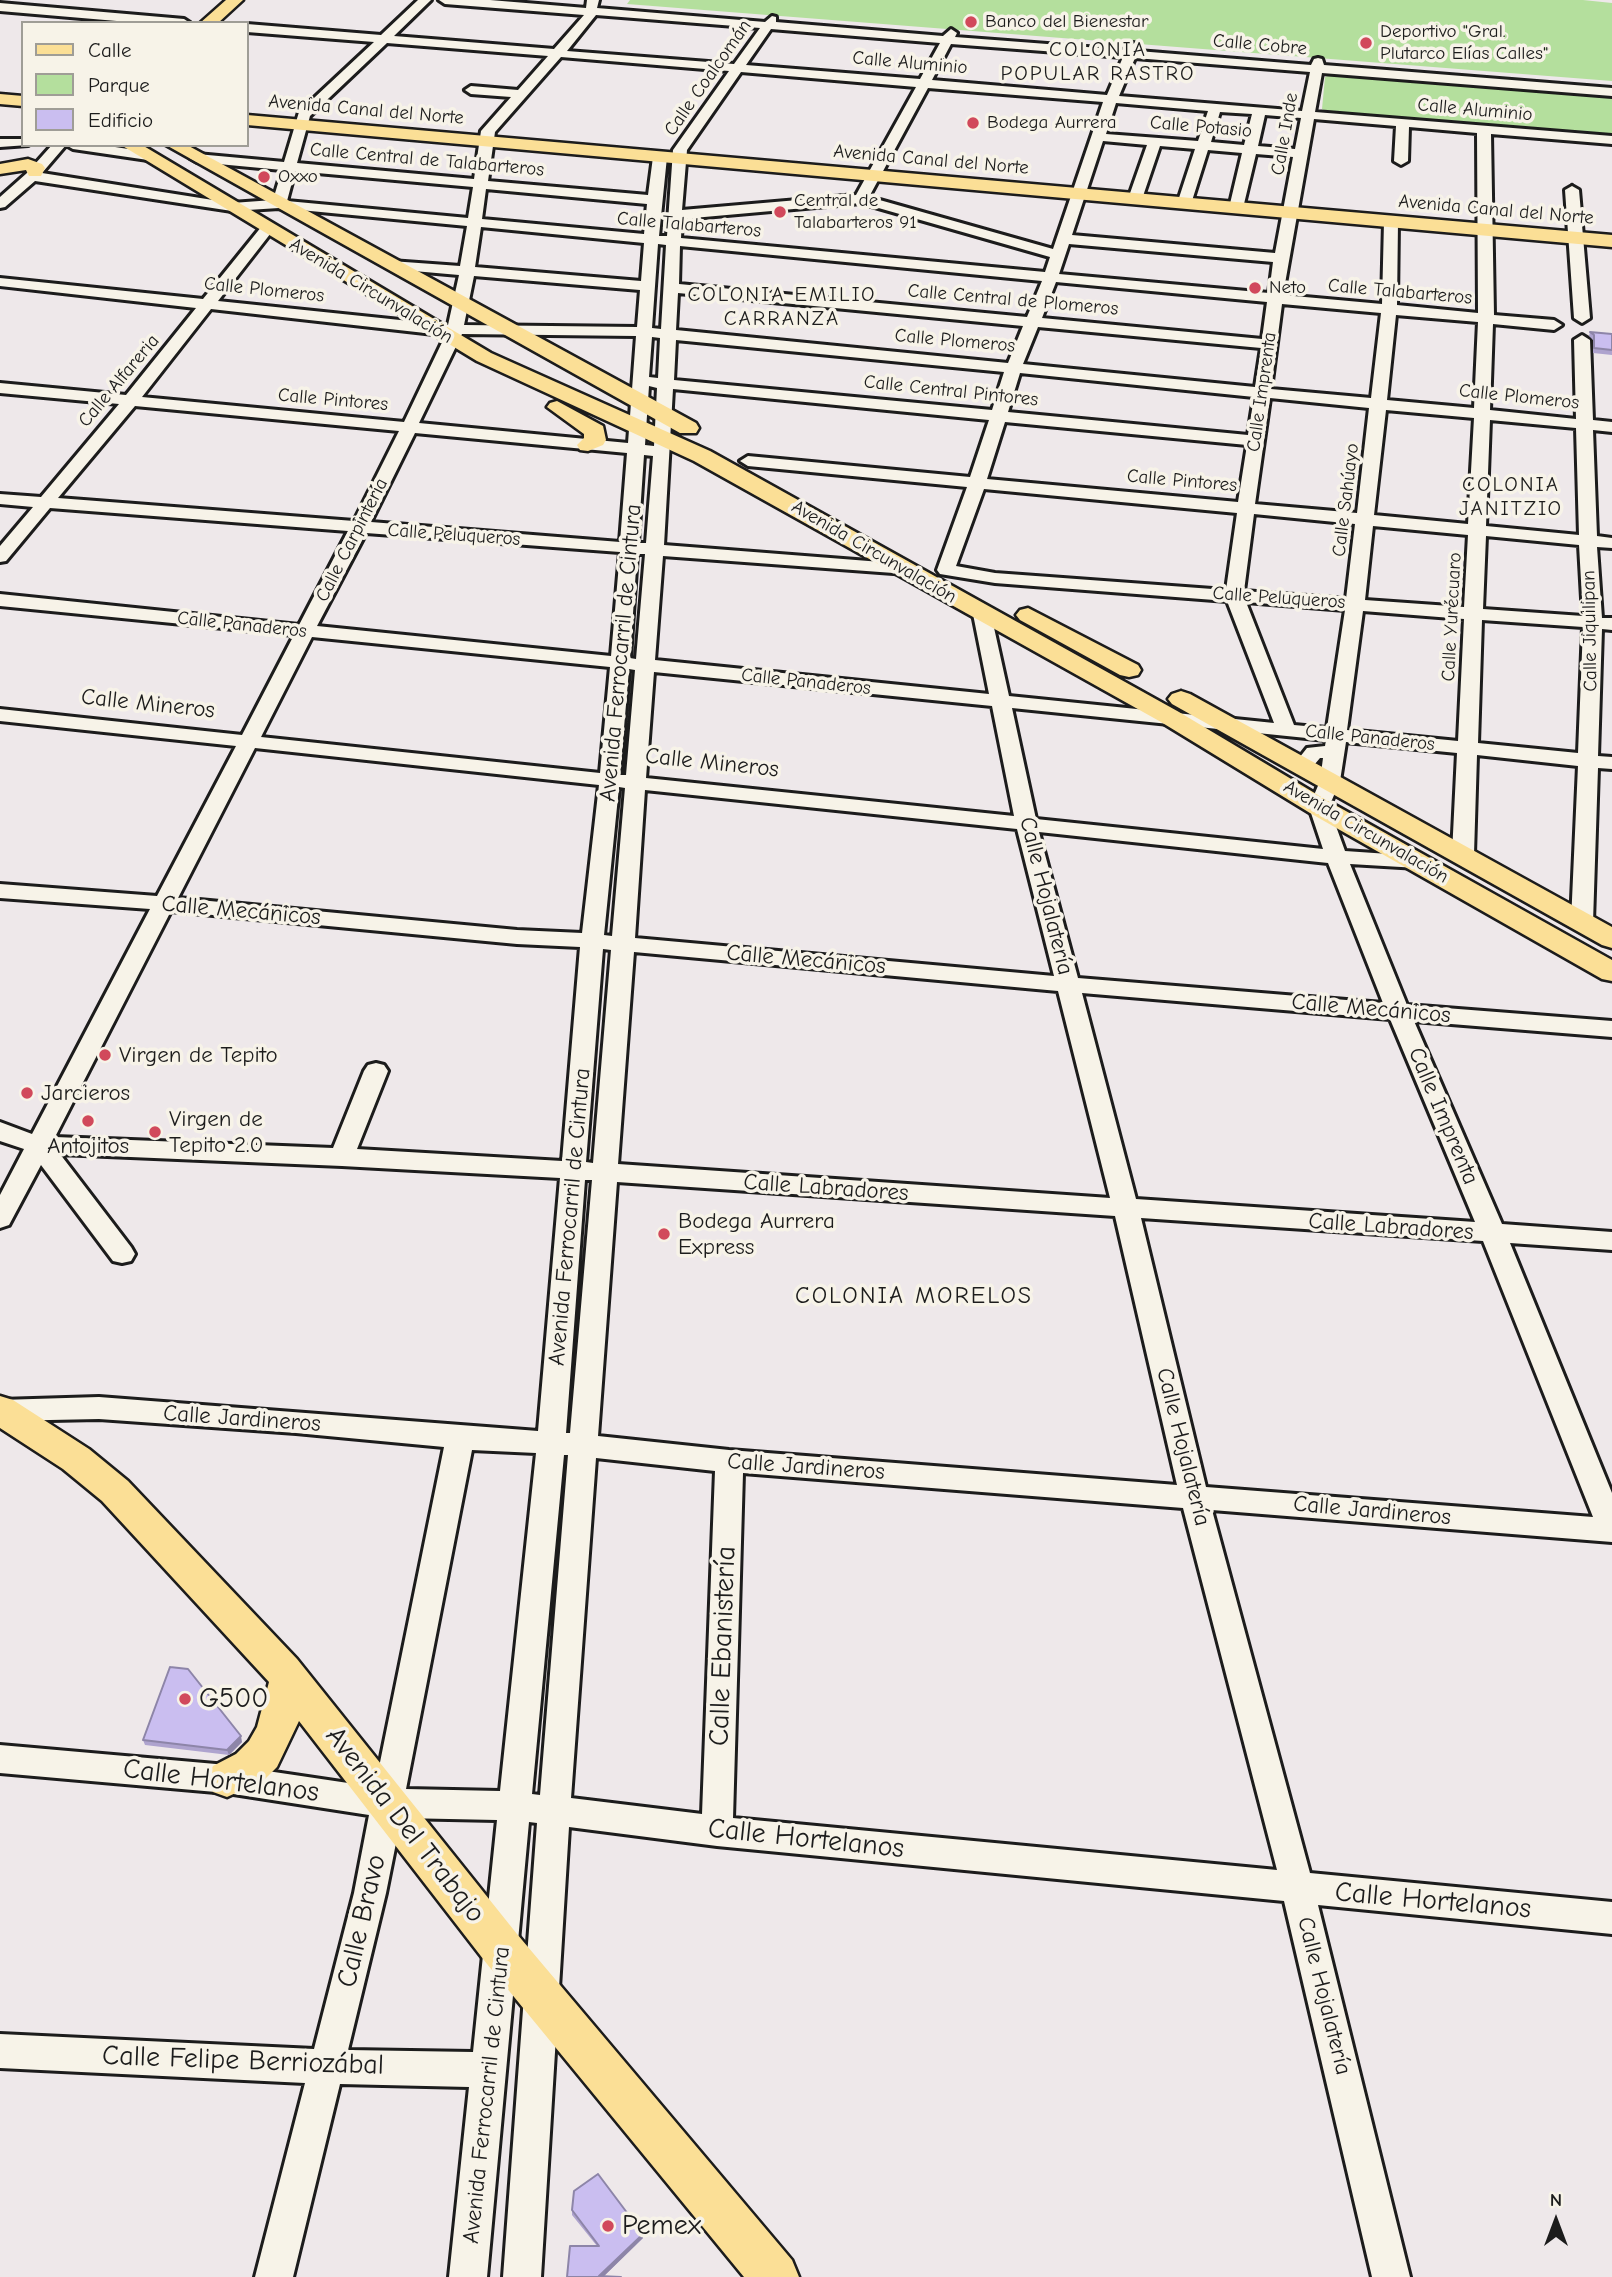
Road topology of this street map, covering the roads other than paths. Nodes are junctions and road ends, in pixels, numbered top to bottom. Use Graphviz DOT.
graph roads {
  1 [pos="101,0"];
  2 [pos="235,0"];
  3 [pos="425,0"];
  4 [pos="445,0"];
  5 [pos="8,5"];
  6 [pos="592,6"];
  7 [pos="613,7"];
  8 [pos="83,14"];
  9 [pos="162,21"];
  10 [pos="210,21"];
  11 [pos="770,23"];
  12 [pos="248,28"];
  13 [pos="950,37"];
  14 [pos="383,39"];
  15 [pos="1133,51"];
  16 [pos="559,54"];
  17 [pos="1317,65"];
  18 [pos="737,68"];
  19 [pos="924,83"];
  20 [pos="1612,85"];
  21 [pos="471,90"];
  22 [pos="1612,92"];
  23 [pos="520,94"];
  24 [pos="0,99"];
  25 [pos="1111,99"];
  26 [pos="21,101"];
  27 [pos="1215,108"];
  28 [pos="1259,112"];
  29 [pos="1308,115"];
  30 [pos="248,120"];
  31 [pos="1403,123"];
  32 [pos="301,125"];
  33 [pos="1484,129"];
  34 [pos="1098,137"];
  35 [pos="1612,140"];
  36 [pos="485,141"];
  37 [pos="1155,142"];
  38 [pos="0,143"];
  39 [pos="21,144"];
  40 [pos="1202,146"];
  41 [pos="32,147"];
  42 [pos="57,147"];
  43 [pos="87,147"];
  44 [pos="132,147"];
  45 [pos="178,147"];
  46 [pos="1249,150"];
  47 [pos="1302,154"];
  48 [pos="148,156"];
  49 [pos="197,158"];
  50 [pos="669,158"];
  51 [pos="1401,161"];
  52 [pos="289,167"];
  53 [pos="0,168"];
  54 [pos="33,174"];
  55 [pos="871,176"];
  56 [pos="480,184"];
  57 [pos="1572,190"];
  58 [pos="1079,194"];
  59 [pos="861,199"];
  60 [pos="1135,199"];
  61 [pos="0,204"];
  62 [pos="279,204"];
  63 [pos="1184,204"];
  64 [pos="232,207"];
  65 [pos="664,208"];
  66 [pos="1236,208"];
  67 [pos="1290,214"];
  68 [pos="1391,222"];
  69 [pos="473,224"];
  70 [pos="267,229"];
  71 [pos="1485,230"];
  72 [pos="1578,239"];
  73 [pos="1064,240"];
  74 [pos="663,242"];
  75 [pos="1014,242"];
  76 [pos="1612,242"];
  77 [pos="1281,258"];
  78 [pos="391,265"];
  79 [pos="467,272"];
  80 [pos="1050,279"];
  81 [pos="0,282"];
  82 [pos="660,287"];
  83 [pos="1275,300"];
  84 [pos="460,303"];
  85 [pos="209,305"];
  86 [pos="1389,310"];
  87 [pos="1582,318"];
  88 [pos="1486,319"];
  89 [pos="1034,321"];
  90 [pos="1554,325"];
  91 [pos="512,331"];
  92 [pos="447,332"];
  93 [pos="657,333"];
  94 [pos="1582,340"];
  95 [pos="1268,344"];
  96 [pos="484,357"];
  97 [pos="1014,368"];
  98 [pos="0,388"];
  99 [pos="616,390"];
  100 [pos="1262,394"];
  101 [pos="576,398"];
  102 [pos="130,401"];
  103 [pos="1378,405"];
  104 [pos="1482,415"];
  105 [pos="999,416"];
  106 [pos="652,418"];
  107 [pos="1584,425"];
  108 [pos="409,428"];
  109 [pos="1612,428"];
  110 [pos="1255,441"];
  111 [pos="587,445"];
  112 [pos="748,461"];
  113 [pos="977,483"];
  114 [pos="0,499"];
  115 [pos="44,503"];
  116 [pos="1246,508"];
  117 [pos="1365,520"];
  118 [pos="359,528"];
  119 [pos="1477,530"];
  120 [pos="1587,541"];
  121 [pos="1612,544"];
  122 [pos="642,549"];
  123 [pos="0,557"];
  124 [pos="907,569"];
  125 [pos="946,570"];
  126 [pos="1234,595"];
  127 [pos="0,600"];
  128 [pos="638,601"];
  129 [pos="1355,603"];
  130 [pos="1473,612"];
  131 [pos="982,614"];
  132 [pos="1603,624"];
  133 [pos="304,632"];
  134 [pos="619,663"];
  135 [pos="645,665"];
  136 [pos="999,701"];
  137 [pos="0,715"];
  138 [pos="1170,717"];
  139 [pos="1224,723"];
  140 [pos="1286,729"];
  141 [pos="247,741"];
  142 [pos="1334,743"];
  143 [pos="1468,748"];
  144 [pos="1590,761"];
  145 [pos="1612,763"];
  146 [pos="1302,767"];
  147 [pos="610,778"];
  148 [pos="637,781"];
  149 [pos="1330,781"];
  150 [pos="1319,807"];
  151 [pos="1026,823"];
  152 [pos="605,833"];
  153 [pos="633,833"];
  154 [pos="1463,854"];
  155 [pos="1336,857"];
  156 [pos="1418,862"];
  157 [pos="0,891"];
  158 [pos="162,903"];
  159 [pos="1582,922"];
  160 [pos="1612,939"];
  161 [pos="592,941"];
  162 [pos="622,943"];
  163 [pos="1612,972"];
  164 [pos="1068,985"];
  165 [pos="1398,1011"];
  166 [pos="1612,1029"];
  167 [pos="376,1070"];
  168 [pos="0,1130"];
  169 [pos="39,1144"];
  170 [pos="342,1157"];
  171 [pos="575,1170"];
  172 [pos="605,1172"];
  173 [pos="1126,1209"];
  174 [pos="0,1219"];
  175 [pos="1493,1234"];
  176 [pos="1612,1241"];
  177 [pos="122,1254"];
  178 [pos="0,1410"];
  179 [pos="460,1438"];
  180 [pos="551,1442"];
  181 [pos="583,1445"];
  182 [pos="729,1461"];
  183 [pos="1194,1496"];
  184 [pos="1612,1529"];
  185 [pos="289,1680"];
  186 [pos="0,1759"];
  187 [pos="227,1779"];
  188 [pos="388,1803"];
  189 [pos="515,1806"];
  190 [pos="556,1811"];
  191 [pos="717,1831"];
  192 [pos="1298,1889"];
  193 [pos="1612,1918"];
  194 [pos="502,1949"];
  195 [pos="540,1992"];
  196 [pos="0,2050"];
  197 [pos="328,2067"];
  198 [pos="487,2070"];
  199 [pos="274,2277"];
  200 [pos="468,2277"];
  201 [pos="522,2277"];
  202 [pos="775,2277"];
  203 [pos="1391,2277"];
  1 -- 8 [label="street"];
  2 -- 10 [label="main road"];
  3 -- 14 [label="street"];
  4 -- 6 [label="street, Calle Cobre"];
  5 -- 8 [label="street"];
  6 -- 7 [label="street, Calle Cobre"];
  6 -- 16 [label="street, Calle Carpintería"];
  7 -- 11 [label="street, Calle Cobre"];
  8 -- 9 [label="street"];
  11 -- 13 [label="street, Calle Cobre"];
  11 -- 18 [label="street, Calle Coalcomán"];
  12 -- 14 [label="street, Calle Aluminio"];
  13 -- 15 [label="street, Calle Cobre"];
  13 -- 19 [label="street"];
  14 -- 16 [label="street, Calle Aluminio"];
  14 -- 32 [label="street"];
  15 -- 17 [label="street, Calle Cobre"];
  15 -- 25 [label="street"];
  16 -- 18 [label="street, Calle Aluminio"];
  16 -- 23 [label="street, Calle Carpintería"];
  17 -- 20 [label="street, Calle Cobre"];
  17 -- 22 [label="street, Calle Cobre"];
  17 -- 29 [label="street, Calle Inde"];
  18 -- 19 [label="street, Calle Aluminio"];
  18 -- 50 [label="street, Calle Coalcomán"];
  19 -- 25 [label="street, Calle Aluminio"];
  19 -- 55 [label="street"];
  21 -- 23 [label="street"];
  23 -- 36 [label="street, Calle Carpintería"];
  24 -- 26 [label="main road"];
  25 -- 27 [label="street, Calle Aluminio"];
  25 -- 34 [label="street"];
  27 -- 28 [label="street, Calle Aluminio"];
  27 -- 40 [label="street"];
  28 -- 29 [label="street, Calle Aluminio"];
  28 -- 46 [label="street"];
  29 -- 31 [label="street, Calle Aluminio"];
  29 -- 47 [label="street, Calle Inde"];
  30 -- 32 [label="main road, Avenida Canal del Norte"];
  31 -- 33 [label="street, Calle Aluminio"];
  31 -- 51 [label="street"];
  32 -- 36 [label="main road, Avenida Canal del Norte"];
  32 -- 52 [label="street"];
  33 -- 35 [label="street, Calle Aluminio"];
  33 -- 71 [label="street, Calle Yurécuaro"];
  34 -- 37 [label="street, Calle Potasio"];
  34 -- 58 [label="street"];
  36 -- 50 [label="main road, Avenida Canal del Norte"];
  36 -- 56 [label="street, Calle Carpintería"];
  37 -- 40 [label="street, Calle Potasio"];
  37 -- 60 [label="street"];
  38 -- 39 [label="street"];
  40 -- 46 [label="street, Calle Potasio"];
  40 -- 63 [label="street"];
  41 -- 53 [label="main road"];
  42 -- 54 [label="street"];
  43 -- 48 [label="street"];
  44 -- 48 [label="main road, Avenida Circunvalación"];
  45 -- 49 [label="main road, Avenida Circunvalación"];
  46 -- 47 [label="street, Calle Potasio"];
  46 -- 66 [label="street"];
  47 -- 67 [label="street, Calle Inde"];
  48 -- 64 [label="main road, Avenida Circunvalación"];
  49 -- 52 [label="street, Calle Central de Talabarteros"];
  49 -- 62 [label="main road, Avenida Circunvalación"];
  50 -- 55 [label="main road, Avenida Canal del Norte"];
  50 -- 65 [label="street, Avenida Ferrocarril de Cintura"];
  52 -- 56 [label="street, Calle Central de Talabarteros"];
  52 -- 62 [label="street"];
  53 -- 54 [label="main road"];
  54 -- 61 [label="street"];
  54 -- 64 [label="street, Calle Talabarteros"];
  55 -- 58 [label="main road, Avenida Canal del Norte"];
  55 -- 59 [label="street"];
  56 -- 65 [label="street, Calle Central de Talabarteros"];
  56 -- 69 [label="street, Calle Carpintería"];
  57 -- 72 [label="street"];
  58 -- 60 [label="main road, Avenida Canal del Norte"];
  58 -- 73 [label="street"];
  59 -- 65 [label="street, Calle Central de Talabarteros"];
  59 -- 75 [label="street, Calle Central de Talabarteros"];
  60 -- 63 [label="main road, Avenida Canal del Norte"];
  62 -- 64 [label="street, Calle Talabarteros"];
  62 -- 69 [label="street, Calle Talabarteros"];
  62 -- 78 [label="main road, Avenida Circunvalación"];
  63 -- 66 [label="main road, Avenida Canal del Norte"];
  64 -- 70 [label="main road, Avenida Circunvalación"];
  65 -- 74 [label="street, Avenida Ferrocarril de Cintura"];
  66 -- 67 [label="main road, Avenida Canal del Norte"];
  67 -- 68 [label="main road, Avenida Canal del Norte"];
  67 -- 77 [label="street, Calle Imprenta"];
  68 -- 71 [label="main road, Avenida Canal del Norte"];
  68 -- 86 [label="street, Calle Sahúayo"];
  69 -- 74 [label="street, Calle Talabarteros"];
  69 -- 79 [label="street, Calle Carpintería"];
  70 -- 85 [label="street, Calle Alfareria"];
  70 -- 92 [label="main road, Avenida Circunvalación"];
  71 -- 72 [label="main road, Avenida Canal del Norte"];
  71 -- 88 [label="street, Calle Yurécuaro"];
  72 -- 76 [label="main road, Avenida Canal del Norte"];
  72 -- 87 [label="street"];
  73 -- 75 [label="street, Calle Central de Talabarteros"];
  73 -- 75 [label="street"];
  73 -- 77 [label="street, Calle Central de Talabarteros"];
  73 -- 80 [label="street"];
  74 -- 80 [label="street, Calle Talabarteros"];
  74 -- 82 [label="street, Avenida Ferrocarril de Cintura"];
  77 -- 83 [label="street, Calle Imprenta"];
  78 -- 79 [label="street, Calle Central de Plomeros"];
  78 -- 84 [label="main road, Avenida Circunvalación"];
  79 -- 82 [label="street, Calle Central de Plomeros"];
  79 -- 84 [label="street, Calle Carpintería"];
  80 -- 83 [label="street, Calle Talabarteros"];
  80 -- 89 [label="street"];
  81 -- 85 [label="street, Calle Plomeros"];
  82 -- 89 [label="street, Calle Central de Plomeros"];
  82 -- 93 [label="street, Avenida Ferrocarril de Cintura"];
  83 -- 86 [label="street, Calle Talabarteros"];
  83 -- 95 [label="street, Calle Imprenta"];
  84 -- 91 [label="main road, Avenida Circunvalación"];
  84 -- 92 [label="street, Calle Carpintería"];
  85 -- 92 [label="street, Calle Plomeros"];
  85 -- 102 [label="street, Calle Alfareria"];
  86 -- 88 [label="street, Calle Talabarteros"];
  86 -- 103 [label="street, Calle Sahúayo"];
  88 -- 90 [label="street, Calle Talabarteros"];
  88 -- 104 [label="street, Calle Yurécuaro"];
  89 -- 95 [label="street, Calle Central de Plomeros"];
  89 -- 97 [label="street"];
  91 -- 92 [label="street, Calle Plomeros"];
  91 -- 93 [label="street, Calle Plomeros"];
  91 -- 99 [label="main road, Avenida Circunvalación"];
  92 -- 96 [label="main road, Avenida Circunvalación"];
  92 -- 108 [label="street, Calle Carpintería"];
  93 -- 97 [label="street, Calle Plomeros"];
  93 -- 106 [label="street, Avenida Ferrocarril de Cintura"];
  94 -- 107 [label="street, Calle Jiquilipan"];
  95 -- 100 [label="street, Calle Imprenta"];
  96 -- 101 [label="main road, Avenida Circunvalación"];
  96 -- 111 [label="main road"];
  97 -- 100 [label="street, Calle Plomeros"];
  97 -- 105 [label="street"];
  98 -- 102 [label="street, Calle Pintores"];
  99 -- 101 [label="main road"];
  99 -- 106 [label="main road, Avenida Circunvalación"];
  100 -- 103 [label="street, Calle Plomeros"];
  100 -- 110 [label="street, Calle Imprenta"];
  101 -- 106 [label="main road, Avenida Circunvalación"];
  102 -- 108 [label="street, Calle Pintores"];
  102 -- 115 [label="street, Calle Alfareria"];
  103 -- 104 [label="street, Calle Plomeros"];
  103 -- 117 [label="street, Calle Sahúayo"];
  104 -- 107 [label="street, Calle Plomeros"];
  104 -- 119 [label="street, Calle Yurécuaro"];
  105 -- 106 [label="street, Calle Central Pintores"];
  105 -- 110 [label="street, Calle Central Pintores"];
  105 -- 113 [label="street"];
  106 -- 111 [label="street, Calle Pintores"];
  106 -- 112 [label="main road, Avenida Circunvalación"];
  106 -- 122 [label="street, Avenida Ferrocarril de Cintura"];
  106 -- 124 [label="main road, Avenida Circunvalación"];
  107 -- 109 [label="street, Calle Plomeros"];
  107 -- 120 [label="street, Calle Jiquilipan"];
  108 -- 111 [label="street, Calle Pintores"];
  108 -- 118 [label="street, Calle Carpintería"];
  110 -- 116 [label="street, Calle Imprenta"];
  112 -- 113 [label="street, Calle Pintores"];
  112 -- 125 [label="main road, Avenida Circunvalación"];
  113 -- 116 [label="street, Calle Pintores"];
  113 -- 125 [label="street"];
  114 -- 115 [label="street, Calle Peluqueros"];
  115 -- 118 [label="street, Calle Peluqueros"];
  115 -- 123 [label="street, Calle Alfareria"];
  116 -- 117 [label="street, Calle Pintores"];
  116 -- 126 [label="street, Calle Imprenta"];
  117 -- 119 [label="street, Calle Pintores"];
  117 -- 129 [label="street, Calle Sahúayo"];
  118 -- 122 [label="street, Calle Peluqueros"];
  118 -- 133 [label="street, Calle Carpintería"];
  119 -- 120 [label="street, Calle Pintores"];
  119 -- 130 [label="street, Calle Yurécuaro"];
  120 -- 121 [label="street, Calle Pintores"];
  120 -- 132 [label="street, Calle Jiquilipan"];
  122 -- 124 [label="street, Calle Peluqueros"];
  122 -- 128 [label="street, Avenida Ferrocarril de Cintura"];
  124 -- 131 [label="main road, Avenida Circunvalación"];
  125 -- 126 [label="street, Calle Peluqueros"];
  125 -- 139 [label="main road, Avenida Circunvalación"];
  126 -- 129 [label="street, Calle Peluqueros"];
  126 -- 140 [label="street, Calle Imprenta"];
  127 -- 133 [label="street, Calle Panaderos"];
  128 -- 134 [label="street, Avenida Ferrocarril de Cintura"];
  128 -- 135 [label="street, Avenida Ferrocarril de Cintura"];
  129 -- 130 [label="street, Calle Peluqueros"];
  129 -- 142 [label="street, Calle Sahúayo"];
  130 -- 132 [label="street, Calle Peluqueros"];
  130 -- 143 [label="street, Calle Yurécuaro"];
  131 -- 136 [label="street, Calle Hojalatería"];
  131 -- 138 [label="main road, Avenida Circunvalación"];
  132 -- 144 [label="street, Calle Jiquilipan"];
  133 -- 134 [label="street, Calle Panaderos"];
  133 -- 141 [label="street, Calle Carpintería"];
  134 -- 135 [label="street, Calle Panaderos"];
  134 -- 147 [label="street, Avenida Ferrocarril de Cintura"];
  135 -- 136 [label="street, Calle Panaderos"];
  135 -- 148 [label="street, Avenida Ferrocarril de Cintura"];
  136 -- 138 [label="street, Calle Panaderos"];
  136 -- 151 [label="street, Calle Hojalatería"];
  137 -- 141 [label="street, Calle Mineros"];
  138 -- 139 [label="street, Calle Panaderos"];
  138 -- 150 [label="main road, Avenida Circunvalación"];
  139 -- 140 [label="street, Calle Panaderos"];
  139 -- 146 [label="main road, Avenida Circunvalación"];
  140 -- 142 [label="street, Calle Panaderos"];
  141 -- 147 [label="street, Calle Mineros"];
  141 -- 158 [label="street, Calle Carpintería"];
  142 -- 143 [label="street, Calle Panaderos"];
  142 -- 146 [label="street"];
  142 -- 149 [label="street, Calle Sahúayo"];
  143 -- 144 [label="street, Calle Panaderos"];
  143 -- 154 [label="street, Calle Yurécuaro"];
  144 -- 145 [label="street, Calle Panaderos"];
  144 -- 159 [label="street, Calle Jiquilipan"];
  146 -- 149 [label="main road, Avenida Circunvalación"];
  147 -- 148 [label="street, Calle Mineros"];
  147 -- 152 [label="street, Avenida Ferrocarril de Cintura"];
  148 -- 151 [label="street, Calle Mineros"];
  148 -- 153 [label="street, Avenida Ferrocarril de Cintura"];
  149 -- 150 [label="street"];
  149 -- 154 [label="main road, Avenida Circunvalación"];
  150 -- 155 [label="street, Calle Imprenta"];
  150 -- 156 [label="main road, Avenida Circunvalación"];
  151 -- 155 [label="street, Calle Mineros"];
  151 -- 164 [label="street, Calle Hojalatería"];
  152 -- 153 [label="street"];
  152 -- 161 [label="street, Avenida Ferrocarril de Cintura"];
  153 -- 162 [label="street, Avenida Ferrocarril de Cintura"];
  154 -- 159 [label="main road, Avenida Circunvalación"];
  155 -- 156 [label="street, Calle Mineros"];
  155 -- 165 [label="street, Calle Imprenta"];
  156 -- 163 [label="main road, Avenida Circunvalación"];
  157 -- 158 [label="street, Calle Mecánicos"];
  158 -- 161 [label="street, Calle Mecánicos"];
  158 -- 169 [label="street, Calle Carpintería"];
  159 -- 160 [label="main road, Avenida Circunvalación"];
  161 -- 162 [label="street, Calle Mecánicos"];
  161 -- 171 [label="street, Avenida Ferrocarril de Cintura"];
  162 -- 164 [label="street, Calle Mecánicos"];
  162 -- 172 [label="street, Avenida Ferrocarril de Cintura"];
  164 -- 165 [label="street, Calle Mecánicos"];
  164 -- 173 [label="street, Calle Hojalatería"];
  165 -- 166 [label="street, Calle Mecánicos"];
  165 -- 175 [label="street, Calle Imprenta"];
  167 -- 170 [label="street"];
  168 -- 169 [label="street, Calle Labradores"];
  169 -- 170 [label="street, Calle Labradores"];
  169 -- 174 [label="street, Calle Carpintería"];
  169 -- 177 [label="street"];
  170 -- 171 [label="street, Calle Labradores"];
  171 -- 172 [label="street, Calle Labradores"];
  171 -- 180 [label="street, Avenida Ferrocarril de Cintura"];
  172 -- 173 [label="street, Calle Labradores"];
  172 -- 181 [label="street, Avenida Ferrocarril de Cintura"];
  173 -- 175 [label="street, Calle Labradores"];
  173 -- 183 [label="street, Calle Hojalatería"];
  175 -- 176 [label="street, Calle Labradores"];
  175 -- 184 [label="street, Calle Imprenta"];
  178 -- 179 [label="street, Calle Jardineros"];
  178 -- 185 [label="main road, Avenida Del Trabajo"];
  179 -- 180 [label="street, Calle Jardineros"];
  179 -- 188 [label="street, Calle Bravo"];
  180 -- 181 [label="street, Calle Jardineros"];
  180 -- 189 [label="street, Avenida Ferrocarril de Cintura"];
  181 -- 182 [label="street, Calle Jardineros"];
  181 -- 190 [label="street, Avenida Ferrocarril de Cintura"];
  182 -- 183 [label="street, Calle Jardineros"];
  182 -- 191 [label="street, Calle Ebanistería"];
  183 -- 184 [label="street, Calle Jardineros"];
  183 -- 192 [label="street, Calle Hojalatería"];
  185 -- 187 [label="main road"];
  185 -- 188 [label="main road, Avenida Del Trabajo"];
  186 -- 187 [label="street, Calle Hortelanos"];
  187 -- 188 [label="street, Calle Hortelanos"];
  188 -- 189 [label="street, Calle Hortelanos"];
  188 -- 194 [label="main road, Avenida Del Trabajo"];
  188 -- 197 [label="street, Calle Bravo"];
  189 -- 190 [label="street, Calle Hortelanos"];
  189 -- 194 [label="street, Avenida Ferrocarril de Cintura"];
  190 -- 191 [label="street, Calle Hortelanos"];
  190 -- 195 [label="street, Avenida Ferrocarril de Cintura"];
  191 -- 192 [label="street, Calle Hortelanos"];
  192 -- 193 [label="street, Calle Hortelanos"];
  192 -- 203 [label="street, Calle Hojalatería"];
  194 -- 195 [label="main road, Avenida Del Trabajo"];
  194 -- 198 [label="street, Avenida Ferrocarril de Cintura"];
  195 -- 201 [label="street, Avenida Ferrocarril de Cintura"];
  195 -- 202 [label="main road, Avenida Del Trabajo"];
  196 -- 197 [label="street, Calle Felipe Berriozábal"];
  197 -- 198 [label="street, Calle Felipe Berriozábal"];
  197 -- 199 [label="street, Calle Bravo"];
  198 -- 200 [label="street, Avenida Ferrocarril de Cintura"];
}
